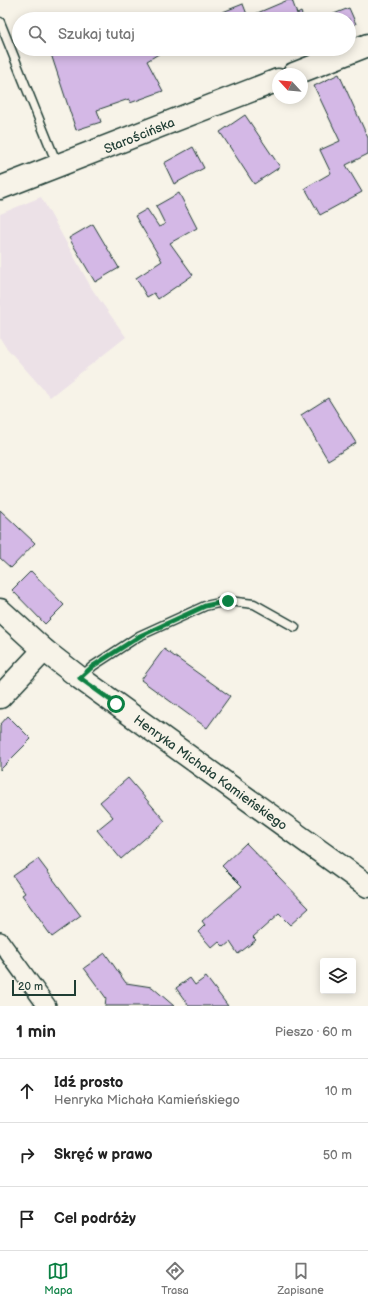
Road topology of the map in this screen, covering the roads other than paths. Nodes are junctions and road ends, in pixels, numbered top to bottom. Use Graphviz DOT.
graph roads {
  1 [pos="0,22"];
  2 [pos="368,44"];
  3 [pos="356,49"];
  4 [pos="12,52"];
  5 [pos="14,56"];
  6 [pos="338,56"];
  7 [pos="308,68"];
  8 [pos="272,82"];
  9 [pos="58,166"];
  10 [pos="0,188"];
  11 [pos="0,610"];
  12 [pos="295,628"];
  13 [pos="44,650"];
  14 [pos="80,678"];
  15 [pos="0,697"];
  16 [pos="368,886"];
  17 [pos="0,941"];
  18 [pos="47,1006"];
  1 -- 4 [label="lane"];
  2 -- 3 [label="street"];
  5 -- 9 [label="lane"];
  6 -- 7 [label="street"];
  8 -- 9 [label="street, Starościńska"];
  9 -- 10 [label="street, Starościńska"];
  11 -- 13 [label="street, Henryka Michała Kamieńskiego"];
  12 -- 14 [label="lane"];
  13 -- 14 [label="street, Henryka Michała Kamieńskiego"];
  13 -- 15 [label="street"];
  14 -- 16 [label="street, Henryka Michała Kamieńskiego"];
  17 -- 18 [label="street"];
}
